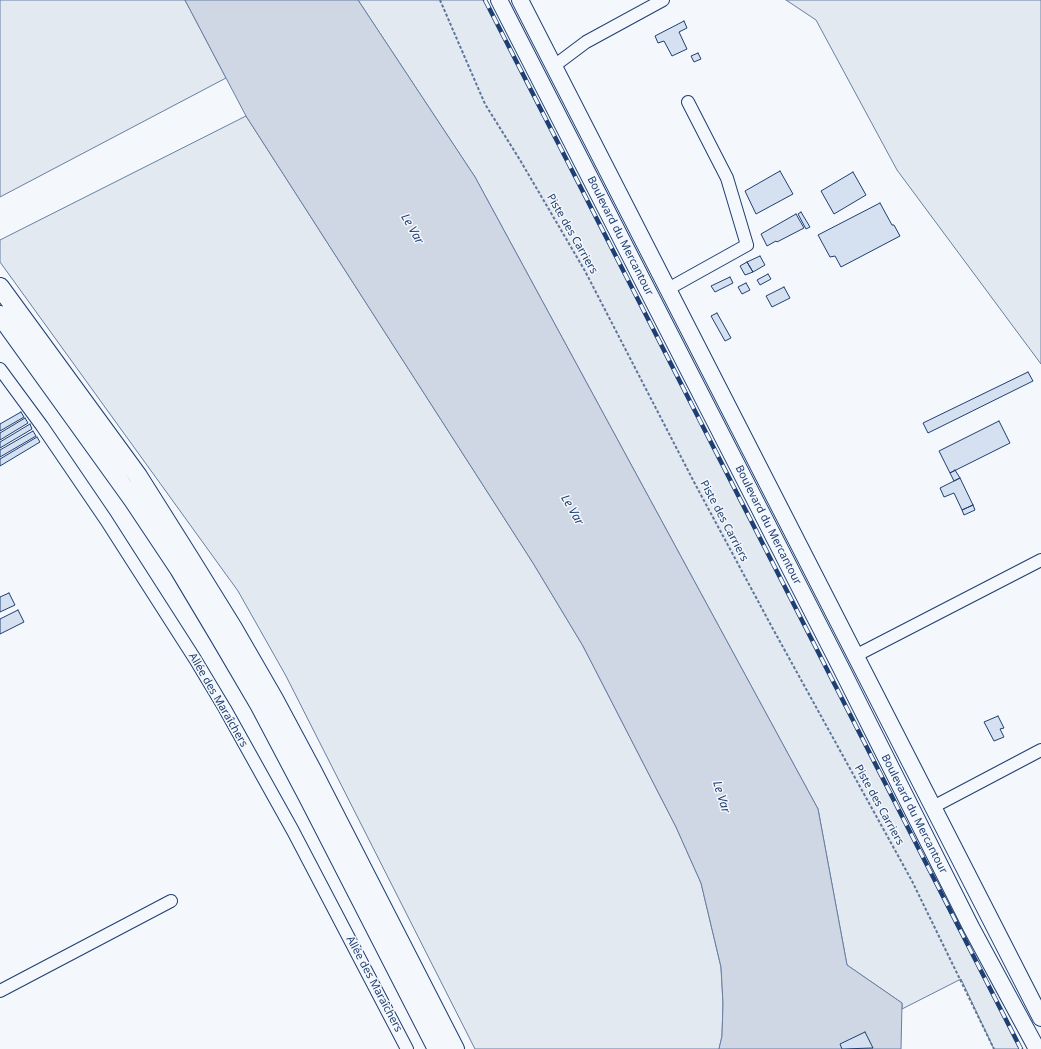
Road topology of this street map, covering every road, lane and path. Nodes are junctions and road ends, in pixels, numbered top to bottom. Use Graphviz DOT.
graph roads {
  1 [pos="440,0"];
  2 [pos="499,0"];
  3 [pos="520,0"];
  4 [pos="663,0"];
  5 [pos="554,66"];
  6 [pos="688,102"];
  7 [pos="0,287"];
  8 [pos="668,289"];
  9 [pos="0,315"];
  10 [pos="0,323"];
  11 [pos="0,369"];
  12 [pos="44,376"];
  13 [pos="1041,560"];
  14 [pos="855,656"];
  15 [pos="1041,750"];
  16 [pos="933,807"];
  17 [pos="171,901"];
  18 [pos="0,991"];
  19 [pos="1041,1018"];
  20 [pos="408,1049"];
  21 [pos="437,1049"];
  22 [pos="455,1049"];
  23 [pos="994,1049"];
  24 [pos="1037,1049"];
  1 -- 23 [label="path, Piste des Carriers"];
  2 -- 24 [label="main road, Boulevard du Mercantour"];
  3 -- 5 [label="main road, Boulevard du Mercantour"];
  4 -- 5 [label="street"];
  5 -- 8 [label="main road, Boulevard du Mercantour"];
  6 -- 8 [label="street"];
  7 -- 22 [label="highway"];
  8 -- 14 [label="main road, Boulevard du Mercantour"];
  9 -- 12 [label="highway"];
  10 -- 12 [label="highway"];
  11 -- 20 [label="street, Allée des Maraîchers"];
  12 -- 21 [label="highway"];
  13 -- 14 [label="street"];
  14 -- 16 [label="main road, Boulevard du Mercantour"];
  15 -- 16 [label="street"];
  16 -- 19 [label="main road, Boulevard du Mercantour"];
  17 -- 18 [label="street"];
}
